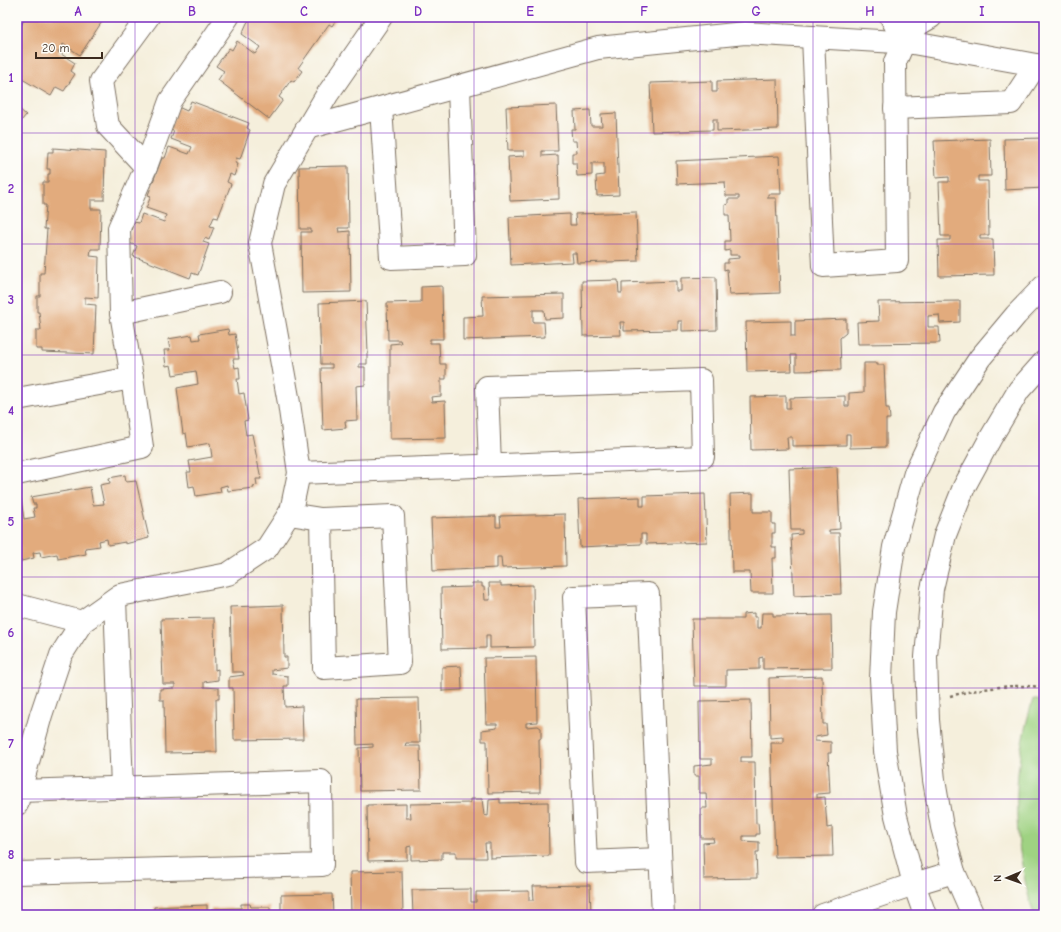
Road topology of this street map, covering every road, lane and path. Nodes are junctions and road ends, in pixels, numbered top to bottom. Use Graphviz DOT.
graph roads {
  1 [pos="148,17"];
  2 [pos="228,17"];
  3 [pos="381,17"];
  4 [pos="931,17"];
  5 [pos="898,32"];
  6 [pos="813,37"];
  7 [pos="1040,67"];
  8 [pos="459,87"];
  9 [pos="381,108"];
  10 [pos="895,108"];
  11 [pos="307,128"];
  12 [pos="146,167"];
  13 [pos="1044,286"];
  14 [pos="220,292"];
  15 [pos="121,313"];
  16 [pos="1044,362"];
  17 [pos="132,378"];
  18 [pos="17,399"];
  19 [pos="490,465"];
  20 [pos="299,473"];
  21 [pos="17,474"];
  22 [pos="289,514"];
  23 [pos="321,520"];
  24 [pos="115,599"];
  25 [pos="17,605"];
  26 [pos="82,622"];
  27 [pos="1044,687"];
  28 [pos="946,697"];
  29 [pos="122,787"];
  30 [pos="18,798"];
  31 [pos="660,859"];
  32 [pos="954,872"];
  33 [pos="17,873"];
  34 [pos="914,884"];
  35 [pos="663,915"];
  36 [pos="823,915"];
  37 [pos="925,915"];
  38 [pos="973,915"];
  1 -- 12 [label="street"];
  2 -- 12 [label="street"];
  3 -- 11 [label="street"];
  4 -- 5 [label="street"];
  5 -- 6 [label="street"];
  5 -- 7 [label="street"];
  5 -- 10 [label="street"];
  6 -- 8 [label="street"];
  6 -- 10 [label="street"];
  7 -- 10 [label="street"];
  8 -- 9 [label="street"];
  8 -- 9 [label="street"];
  9 -- 11 [label="street"];
  11 -- 20 [label="street"];
  12 -- 15 [label="street"];
  13 -- 34 [label="street"];
  14 -- 15 [label="street"];
  15 -- 17 [label="street"];
  16 -- 32 [label="street"];
  17 -- 18 [label="street"];
  17 -- 21 [label="street"];
  19 -- 19 [label="street"];
  19 -- 20 [label="street"];
  20 -- 22 [label="street"];
  22 -- 23 [label="street"];
  22 -- 24 [label="street"];
  23 -- 23 [label="street"];
  24 -- 26 [label="street"];
  24 -- 29 [label="street"];
  25 -- 26 [label="street"];
  26 -- 30 [label="street"];
  27 -- 28 [label="path"];
  29 -- 30 [label="street"];
  29 -- 33 [label="street"];
  31 -- 31 [label="street"];
  31 -- 35 [label="street"];
  32 -- 34 [label="street"];
  32 -- 38 [label="street"];
  34 -- 36 [label="street"];
  34 -- 37 [label="street"];
}
